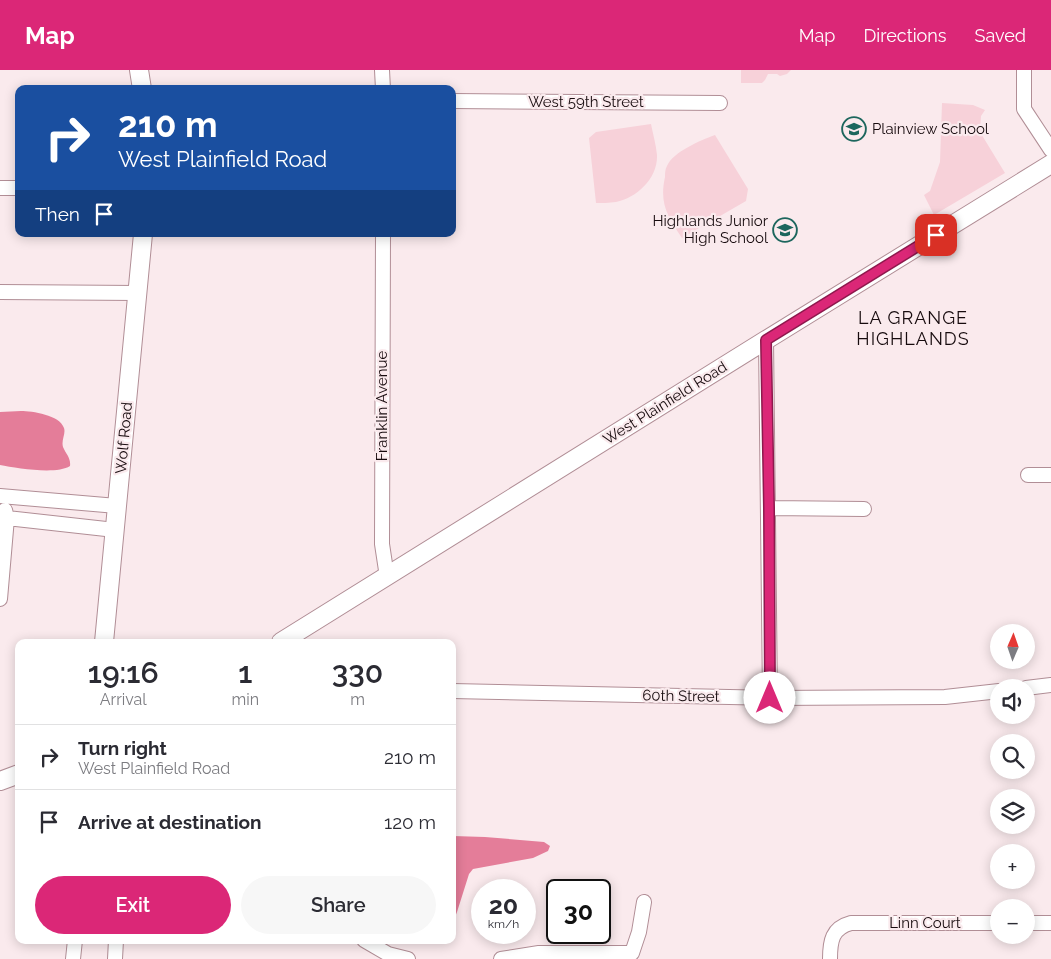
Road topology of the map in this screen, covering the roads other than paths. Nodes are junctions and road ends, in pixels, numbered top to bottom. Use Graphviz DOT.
graph roads {
  1 [pos="139,70"];
  2 [pos="382,70"];
  3 [pos="1024,70"];
  4 [pos="141,85"];
  5 [pos="383,85"];
  6 [pos="456,101"];
  7 [pos="720,103"];
  8 [pos="1051,150"];
  9 [pos="1051,164"];
  10 [pos="0,188"];
  11 [pos="15,188"];
  12 [pos="142,237"];
  13 [pos="383,237"];
  14 [pos="0,292"];
  15 [pos="137,293"];
  16 [pos="766,340"];
  17 [pos="1028,474"];
  18 [pos="1051,475"];
  19 [pos="1,496"];
  20 [pos="117,506"];
  21 [pos="769,508"];
  22 [pos="864,509"];
  23 [pos="4,516"];
  24 [pos="115,530"];
  25 [pos="387,577"];
  26 [pos="0,599"];
  27 [pos="104,639"];
  28 [pos="286,639"];
  29 [pos="1051,685"];
  30 [pos="1035,687"];
  31 [pos="456,691"];
  32 [pos="990,692"];
  33 [pos="770,698"];
  34 [pos="15,775"];
  35 [pos="0,781"];
  36 [pos="644,902"];
  37 [pos="990,923"];
  38 [pos="1035,923"];
  39 [pos="1051,923"];
  40 [pos="75,944"];
  41 [pos="116,944"];
  42 [pos="371,944"];
  43 [pos="634,956"];
  44 [pos="73,959"];
  45 [pos="115,959"];
  46 [pos="408,959"];
  47 [pos="501,959"];
  48 [pos="830,959"];
  1 -- 4 [label="main road"];
  2 -- 5 [label="street"];
  3 -- 8 [label="street"];
  6 -- 7 [label="street, West 59th Street"];
  9 -- 16 [label="main road, West Plainfield Road"];
  10 -- 11 [label="street"];
  12 -- 15 [label="main road, Wolf Road"];
  13 -- 25 [label="street, Franklin Avenue"];
  14 -- 15 [label="street"];
  15 -- 20 [label="main road, Wolf Road"];
  16 -- 21 [label="street"];
  16 -- 25 [label="main road, West Plainfield Road"];
  17 -- 18 [label="street"];
  19 -- 20 [label="street"];
  19 -- 23 [label="street"];
  20 -- 24 [label="main road, Wolf Road"];
  21 -- 22 [label="street"];
  21 -- 33 [label="street"];
  23 -- 24 [label="street"];
  23 -- 26 [label="street"];
  24 -- 27 [label="main road, Wolf Road"];
  25 -- 28 [label="main road, West Plainfield Road"];
  29 -- 30 [label="street"];
  31 -- 33 [label="street, 60th Street"];
  32 -- 33 [label="street, 60th Street"];
  34 -- 35 [label="main road"];
  36 -- 43 [label="street"];
  37 -- 48 [label="street, Linn Court"];
  38 -- 39 [label="street"];
  40 -- 44 [label="street"];
  41 -- 45 [label="street"];
  42 -- 46 [label="street"];
  43 -- 47 [label="street"];
}
